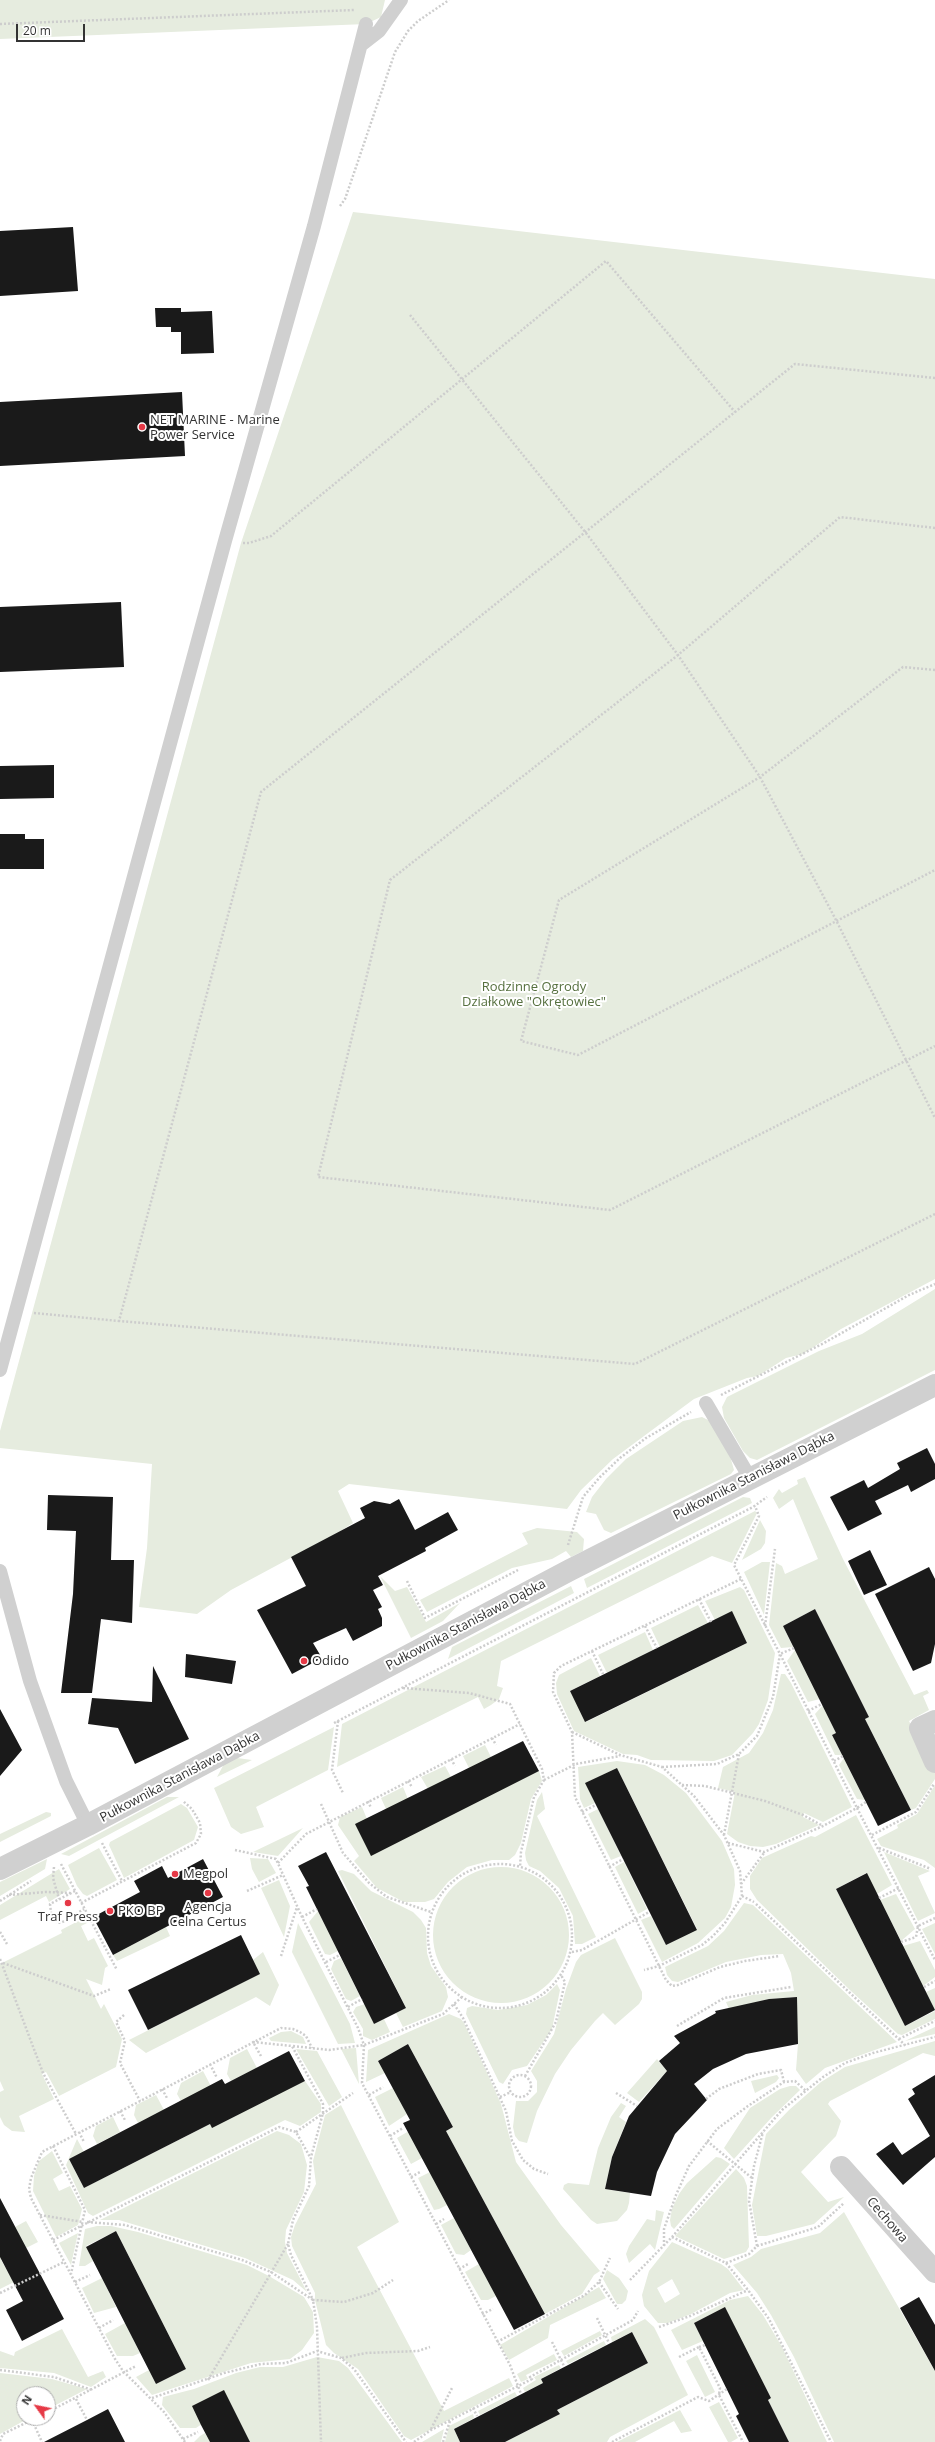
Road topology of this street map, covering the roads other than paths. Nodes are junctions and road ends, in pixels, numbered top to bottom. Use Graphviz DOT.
graph roads {
  1 [pos="401,0"];
  2 [pos="366,24"];
  3 [pos="361,45"];
  4 [pos="0,1370"];
  5 [pos="935,1385"];
  6 [pos="706,1403"];
  7 [pos="750,1478"];
  8 [pos="0,1571"];
  9 [pos="935,1721"];
  10 [pos="935,1762"];
  11 [pos="88,1826"];
  12 [pos="0,1869"];
  13 [pos="841,2167"];
  14 [pos="935,2272"];
  1 -- 3 [label="lane"];
  2 -- 3 [label="lane"];
  3 -- 4 [label="lane"];
  5 -- 7 [label="street, Pułkownika Stanisława Dąbka"];
  6 -- 7 [label="lane"];
  7 -- 11 [label="street, Pułkownika Stanisława Dąbka"];
  8 -- 11 [label="lane"];
  9 -- 10 [label="street"];
  11 -- 12 [label="street, Pułkownika Stanisława Dąbka"];
  13 -- 14 [label="street, Cechowa"];
}
